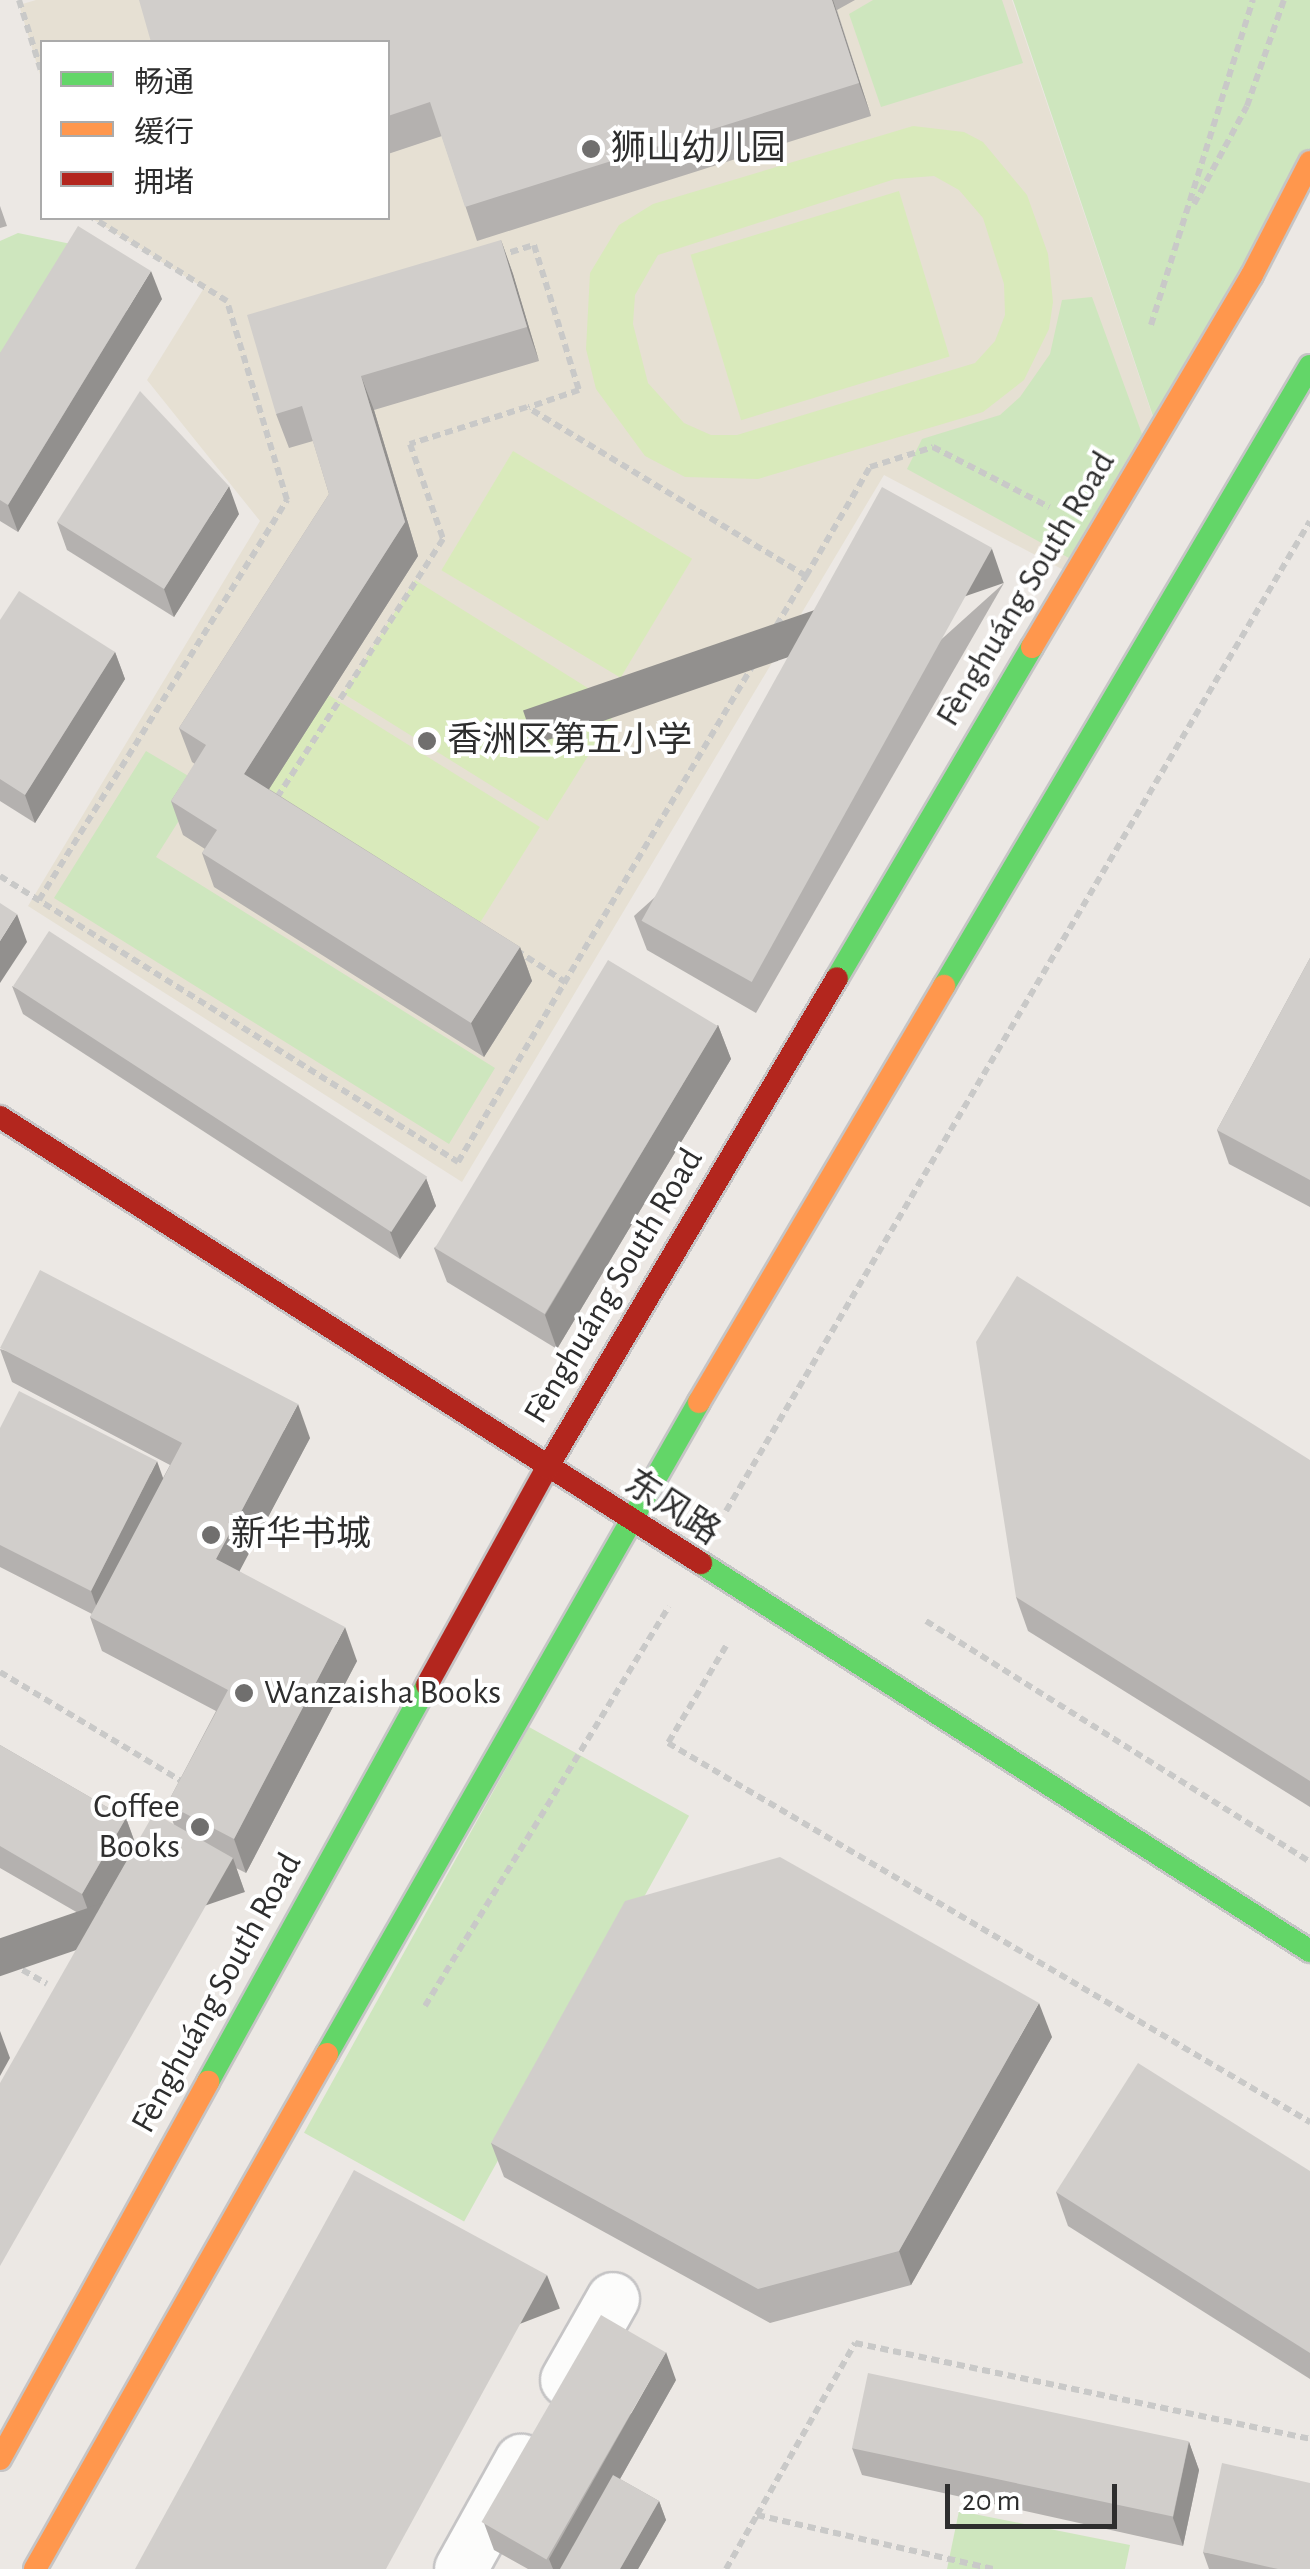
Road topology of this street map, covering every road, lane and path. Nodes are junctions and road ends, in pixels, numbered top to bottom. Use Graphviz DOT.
graph roads {
  1 [pos="19,0"];
  2 [pos="1284,0"];
  3 [pos="40,68"];
  4 [pos="1310,162"];
  5 [pos="1188,215"];
  6 [pos="96,220"];
  7 [pos="478,262"];
  8 [pos="256,329"];
  9 [pos="237,334"];
  10 [pos="1310,366"];
  11 [pos="528,407"];
  12 [pos="1099,534"];
  13 [pos="806,576"];
  14 [pos="293,808"];
  15 [pos="0,876"];
  16 [pos="39,900"];
  17 [pos="501,941"];
  18 [pos="565,982"];
  19 [pos="0,1117"];
  20 [pos="547,1468"];
  21 [pos="628,1522"];
  22 [pos="753,1601"];
  23 [pos="926,1621"];
  24 [pos="0,1672"];
  25 [pos="183,1782"];
  26 [pos="1310,1862"];
  27 [pos="1310,1951"];
  28 [pos="0,1957"];
  29 [pos="48,1984"];
  30 [pos="1310,2122"];
  31 [pos="613,2299"];
  32 [pos="1310,2439"];
  33 [pos="0,2459"];
  34 [pos="757,2515"];
  35 [pos="36,2569"];
  36 [pos="461,2569"];
  37 [pos="726,2569"];
  38 [pos="993,2569"];
  1 -- 3 [label="path"];
  2 -- 5 [label="path"];
  4 -- 12 [label="main road, Fènghuáng South Road"];
  6 -- 9 [label="path"];
  7 -- 11 [label="path"];
  8 -- 9 [label="path"];
  9 -- 16 [label="path"];
  10 -- 21 [label="main road"];
  11 -- 13 [label="path"];
  11 -- 14 [label="path"];
  12 -- 13 [label="path"];
  12 -- 20 [label="main road, Fènghuáng South Road"];
  13 -- 18 [label="path"];
  15 -- 16 [label="path"];
  16 -- 18 [label="path"];
  17 -- 18 [label="path"];
  19 -- 20 [label="main road, 东风路"];
  20 -- 21 [label="main road, 东风路"];
  20 -- 33 [label="main road, Fènghuáng South Road"];
  21 -- 22 [label="main road, 东风路"];
  21 -- 35 [label="main road"];
  22 -- 27 [label="main road, 东风路"];
  22 -- 30 [label="path"];
  23 -- 26 [label="path"];
  24 -- 25 [label="path"];
  28 -- 29 [label="path"];
  31 -- 36 [label="street"];
  32 -- 34 [label="path"];
  34 -- 37 [label="path"];
  34 -- 38 [label="path"];
}
